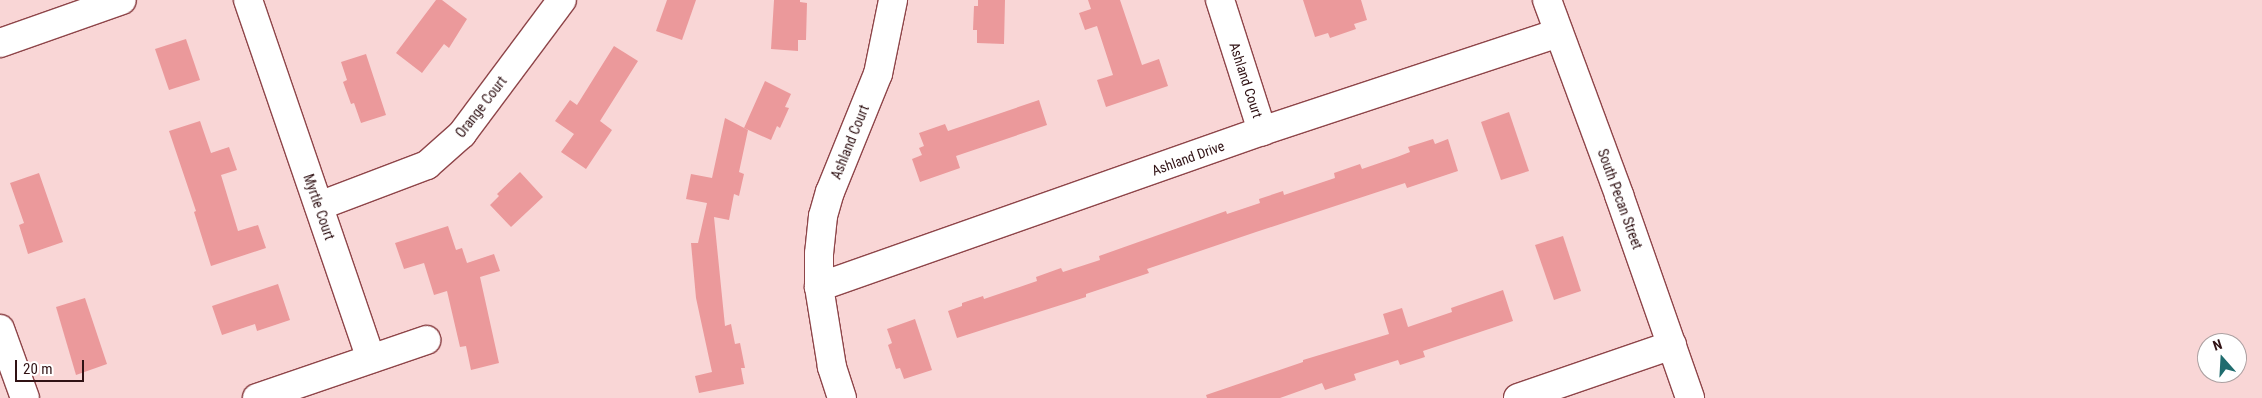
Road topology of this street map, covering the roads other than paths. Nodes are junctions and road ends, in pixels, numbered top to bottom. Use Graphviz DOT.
graph roads {
  1 [pos="122,0"];
  2 [pos="248,0"];
  3 [pos="562,0"];
  4 [pos="893,0"];
  5 [pos="1220,0"];
  6 [pos="1547,0"];
  7 [pos="1558,33"];
  8 [pos="0,43"];
  9 [pos="1262,131"];
  10 [pos="319,206"];
  11 [pos="819,287"];
  12 [pos="0,329"];
  13 [pos="426,340"];
  14 [pos="1672,345"];
  15 [pos="371,359"];
  16 [pos="25,398"];
  17 [pos="257,398"];
  18 [pos="842,398"];
  19 [pos="1518,398"];
  20 [pos="1690,398"];
  1 -- 8 [label="street"];
  2 -- 10 [label="street, Myrtle Court"];
  3 -- 10 [label="street, Orange Court"];
  4 -- 11 [label="street, Ashland Court"];
  5 -- 9 [label="street, Ashland Court"];
  6 -- 7 [label="street, South Pecan Street"];
  7 -- 9 [label="street, Ashland Drive"];
  7 -- 14 [label="street, South Pecan Street"];
  9 -- 11 [label="street, Ashland Drive"];
  10 -- 15 [label="street, Myrtle Court"];
  11 -- 18 [label="street, Ashland Court"];
  12 -- 16 [label="street"];
  13 -- 15 [label="street"];
  14 -- 19 [label="street"];
  14 -- 20 [label="street, South Pecan Street"];
  15 -- 17 [label="street"];
}
